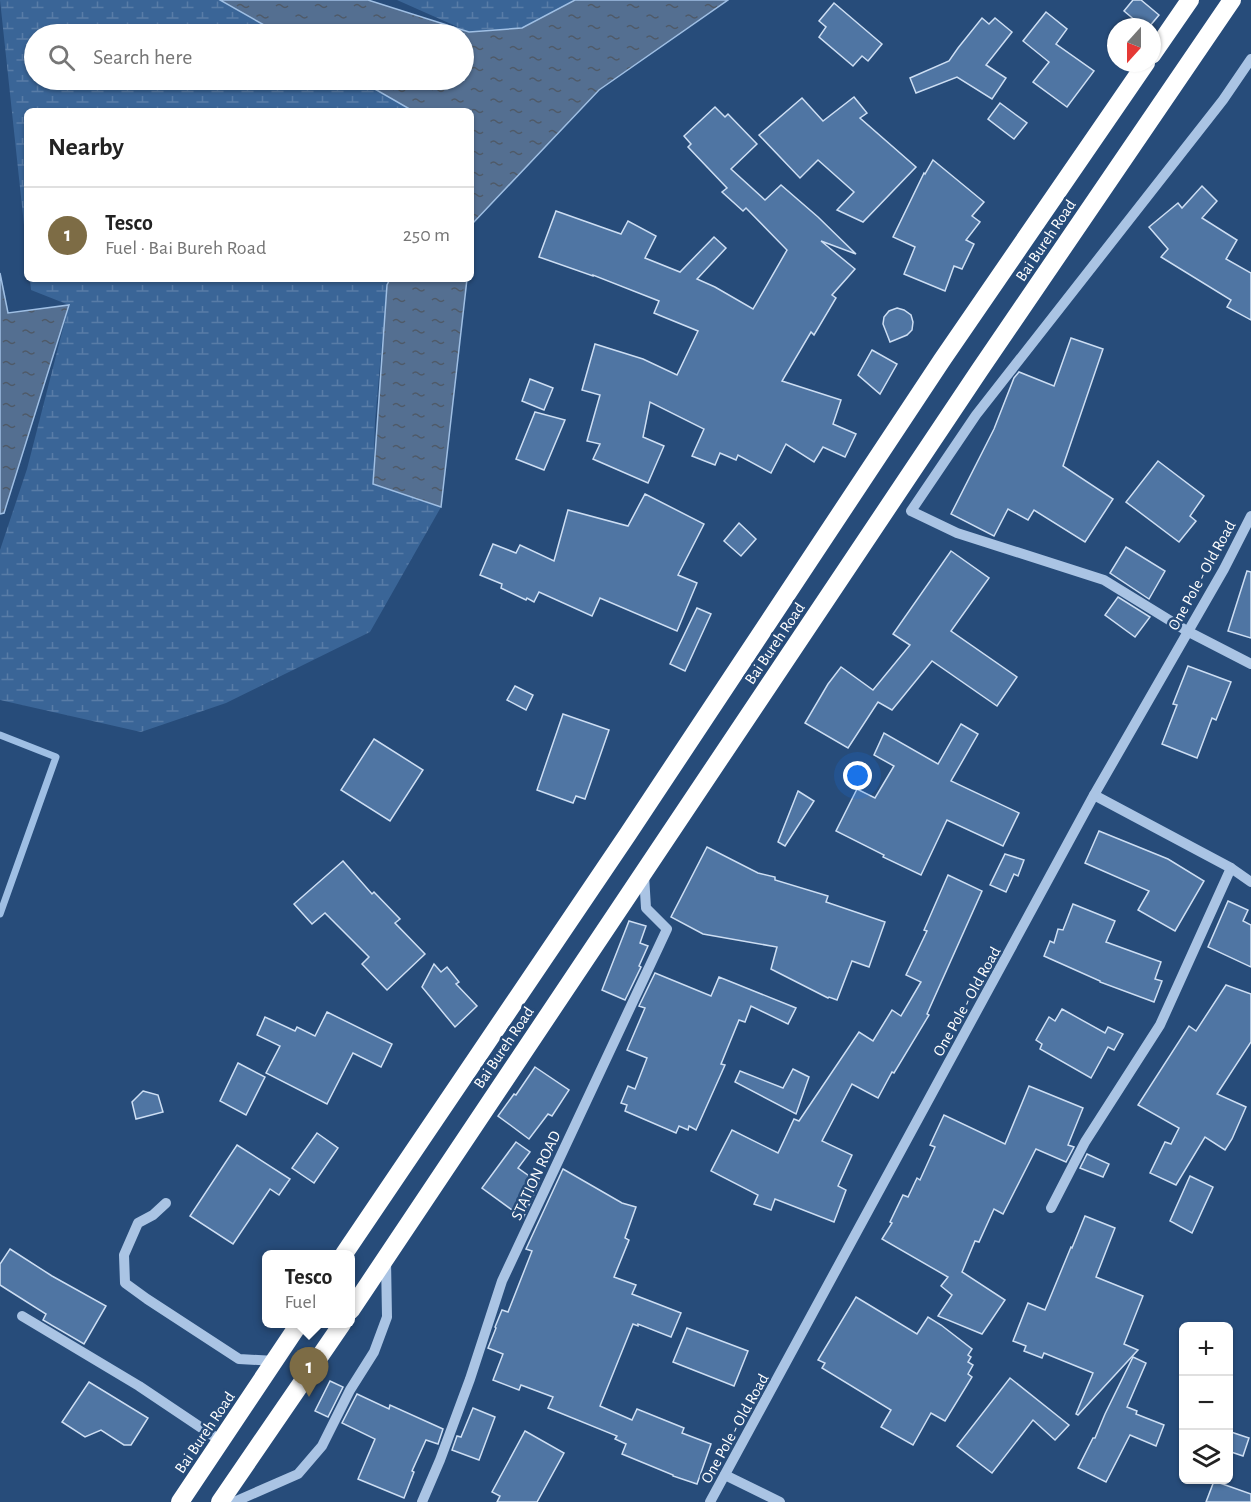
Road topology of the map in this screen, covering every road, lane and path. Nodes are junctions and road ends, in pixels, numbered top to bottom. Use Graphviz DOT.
graph roads {
  1 [pos="1190,0"];
  2 [pos="1232,0"];
  3 [pos="1161,42"];
  4 [pos="1251,59"];
  5 [pos="1140,72"];
  6 [pos="1251,516"];
  7 [pos="1187,631"];
  8 [pos="1251,664"];
  9 [pos="1094,795"];
  10 [pos="1231,868"];
  11 [pos="643,872"];
  12 [pos="1251,882"];
  13 [pos="166,1203"];
  14 [pos="1051,1208"];
  15 [pos="347,1250"];
  16 [pos="386,1257"];
  17 [pos="355,1304"];
  18 [pos="22,1316"];
  19 [pos="296,1328"];
  20 [pos="339,1328"];
  21 [pos="275,1361"];
  22 [pos="221,1441"];
  23 [pos="725,1475"];
  24 [pos="180,1502"];
  25 [pos="220,1502"];
  26 [pos="234,1502"];
  27 [pos="422,1502"];
  28 [pos="710,1502"];
  29 [pos="780,1502"];
  1 -- 3 [label="highway"];
  2 -- 11 [label="highway, Bai Bureh Road"];
  4 -- 7 [label="street"];
  5 -- 15 [label="highway, Bai Bureh Road"];
  6 -- 7 [label="street, One Pole - Old Road"];
  7 -- 8 [label="street"];
  7 -- 9 [label="street, One Pole - Old Road"];
  9 -- 10 [label="street"];
  9 -- 23 [label="street, One Pole - Old Road"];
  10 -- 12 [label="street"];
  10 -- 14 [label="street"];
  11 -- 16 [label="highway, Bai Bureh Road"];
  11 -- 27 [label="street, STATION ROAD"];
  13 -- 21 [label="street"];
  16 -- 17 [label="highway, Bai Bureh Road"];
  16 -- 26 [label="street"];
  18 -- 22 [label="street"];
  19 -- 21 [label="highway, Bai Bureh Road"];
  20 -- 25 [label="highway"];
  21 -- 22 [label="highway, Bai Bureh Road"];
  22 -- 24 [label="highway, Bai Bureh Road"];
  23 -- 28 [label="street, One Pole - Old Road"];
  23 -- 29 [label="street"];
}
